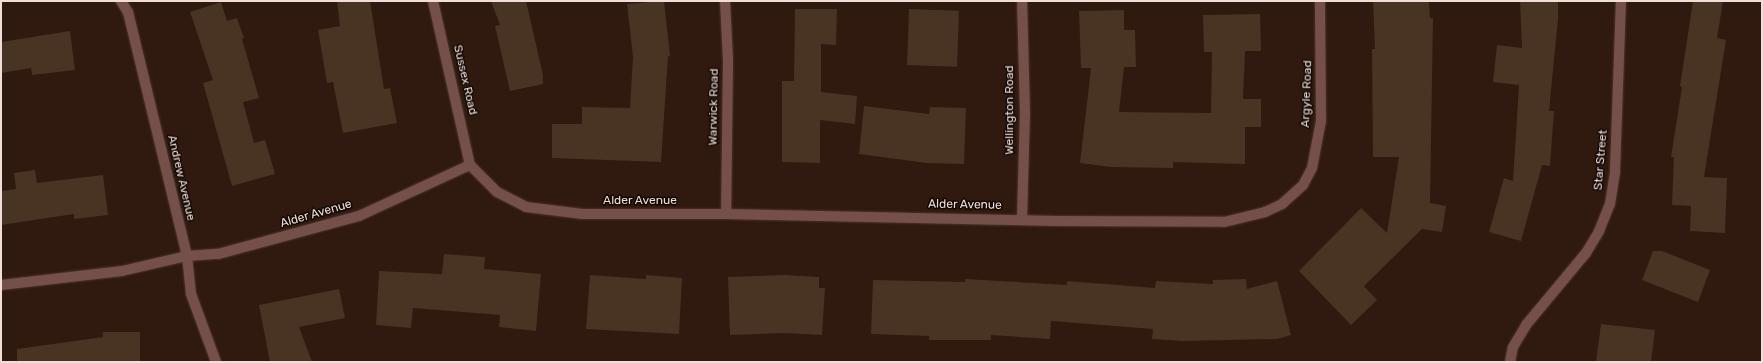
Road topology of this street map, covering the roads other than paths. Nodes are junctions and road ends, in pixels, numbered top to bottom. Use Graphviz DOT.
graph roads {
  1 [pos="121,1"];
  2 [pos="433,1"];
  3 [pos="725,1"];
  4 [pos="1022,1"];
  5 [pos="1320,1"];
  6 [pos="1621,1"];
  7 [pos="470,166"];
  8 [pos="1303,186"];
  9 [pos="726,214"];
  10 [pos="1022,219"];
  11 [pos="186,256"];
  12 [pos="1,285"];
  13 [pos="216,362"];
  14 [pos="1510,362"];
  1 -- 11 [label="street, Andrew Avenue"];
  2 -- 7 [label="street, Sussex Road"];
  3 -- 9 [label="street, Warwick Road"];
  4 -- 10 [label="street, Wellington Road"];
  5 -- 8 [label="street, Argyle Road"];
  6 -- 14 [label="street, Star Street"];
  7 -- 9 [label="street, Alder Avenue"];
  7 -- 11 [label="street, Alder Avenue"];
  8 -- 10 [label="street, Alder Avenue"];
  9 -- 10 [label="street, Alder Avenue"];
  11 -- 12 [label="street, Alder Avenue"];
  11 -- 13 [label="street, Andrew Avenue"];
}
